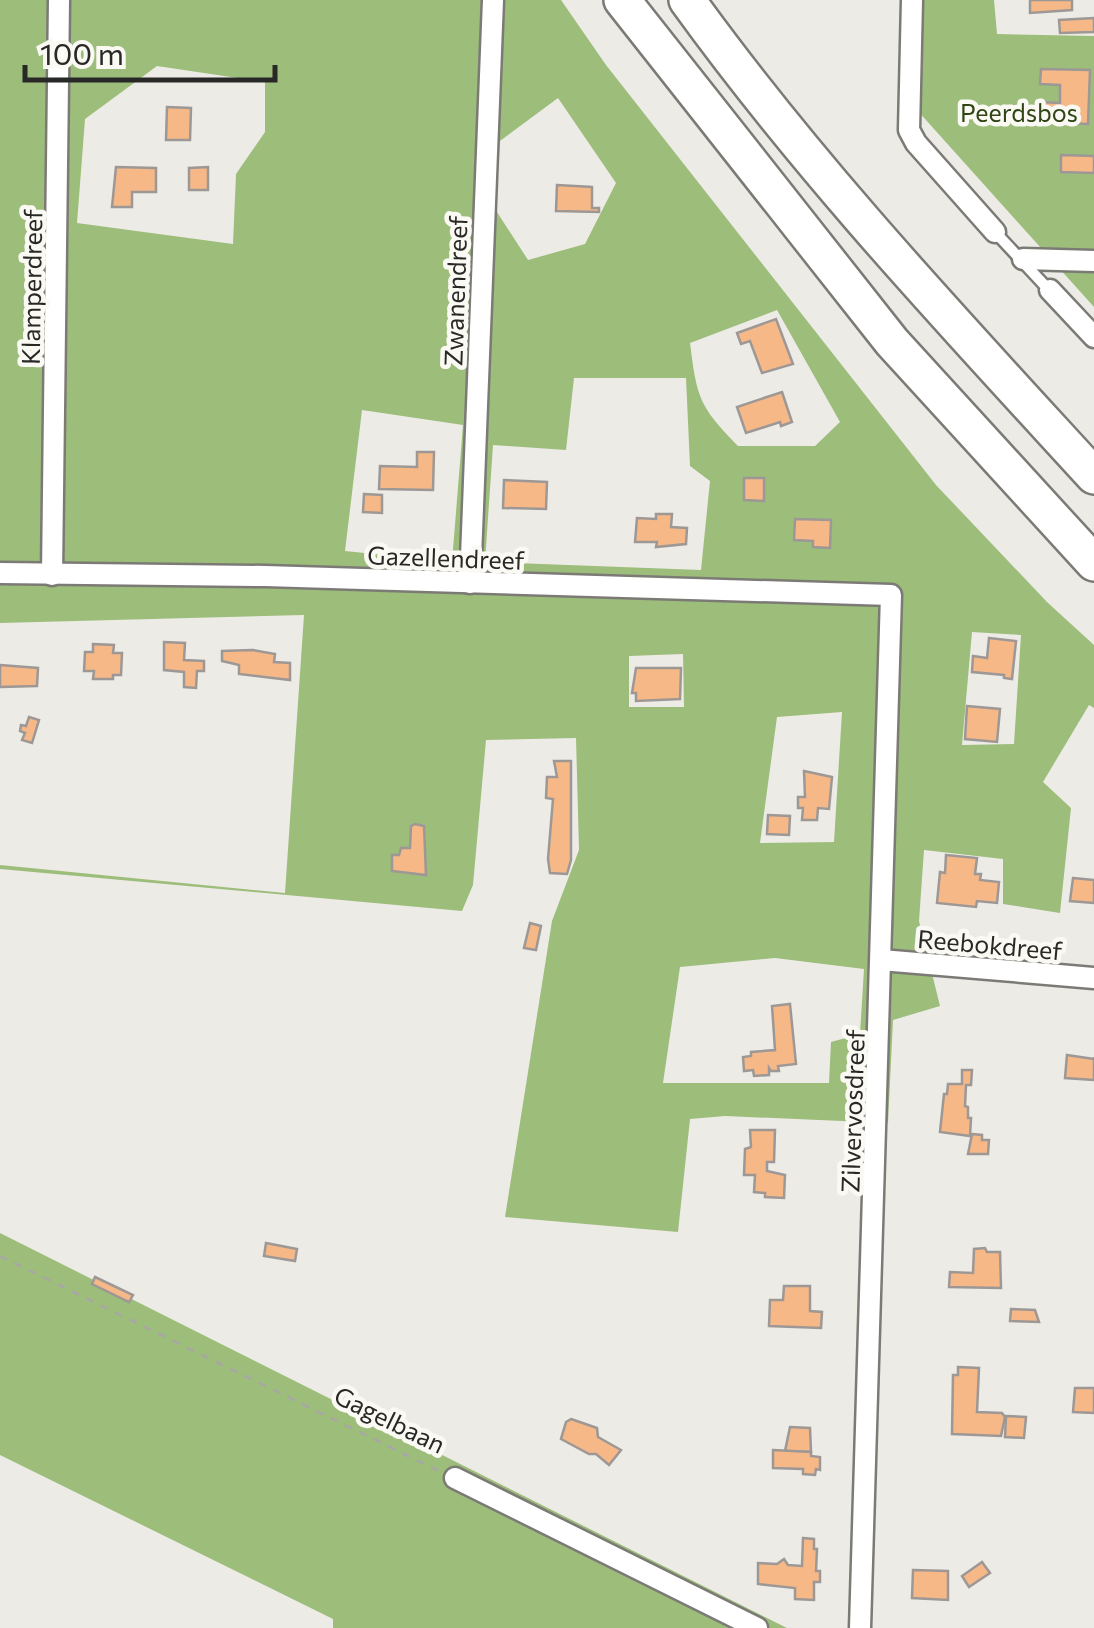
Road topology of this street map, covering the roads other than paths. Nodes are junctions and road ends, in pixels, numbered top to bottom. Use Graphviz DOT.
graph roads {
  1 [pos="60,0"];
  2 [pos="493,0"];
  3 [pos="622,0"];
  4 [pos="686,0"];
  5 [pos="912,0"];
  6 [pos="996,232"];
  7 [pos="1023,259"];
  8 [pos="1094,261"];
  9 [pos="1050,290"];
  10 [pos="1094,337"];
  11 [pos="1094,476"];
  12 [pos="1094,563"];
  13 [pos="0,574"];
  14 [pos="52,575"];
  15 [pos="470,583"];
  16 [pos="891,595"];
  17 [pos="881,960"];
  18 [pos="1094,978"];
  19 [pos="454,1478"];
  20 [pos="757,1628"];
  21 [pos="860,1628"];
  1 -- 14 [label="street, Klamperdreef"];
  2 -- 15 [label="street, Zwanendreef"];
  3 -- 12 [label="highway"];
  4 -- 11 [label="highway"];
  5 -- 6 [label="street"];
  6 -- 7 [label="lane"];
  7 -- 8 [label="street"];
  7 -- 9 [label="lane"];
  9 -- 10 [label="street"];
  13 -- 14 [label="street, Gazellendreef"];
  14 -- 15 [label="street, Gazellendreef"];
  15 -- 16 [label="street, Gazellendreef"];
  16 -- 17 [label="street, Zilvervosdreef"];
  17 -- 18 [label="street, Reebokdreef"];
  17 -- 21 [label="street, Zilvervosdreef"];
  19 -- 20 [label="street, Gagelbaan"];
}
